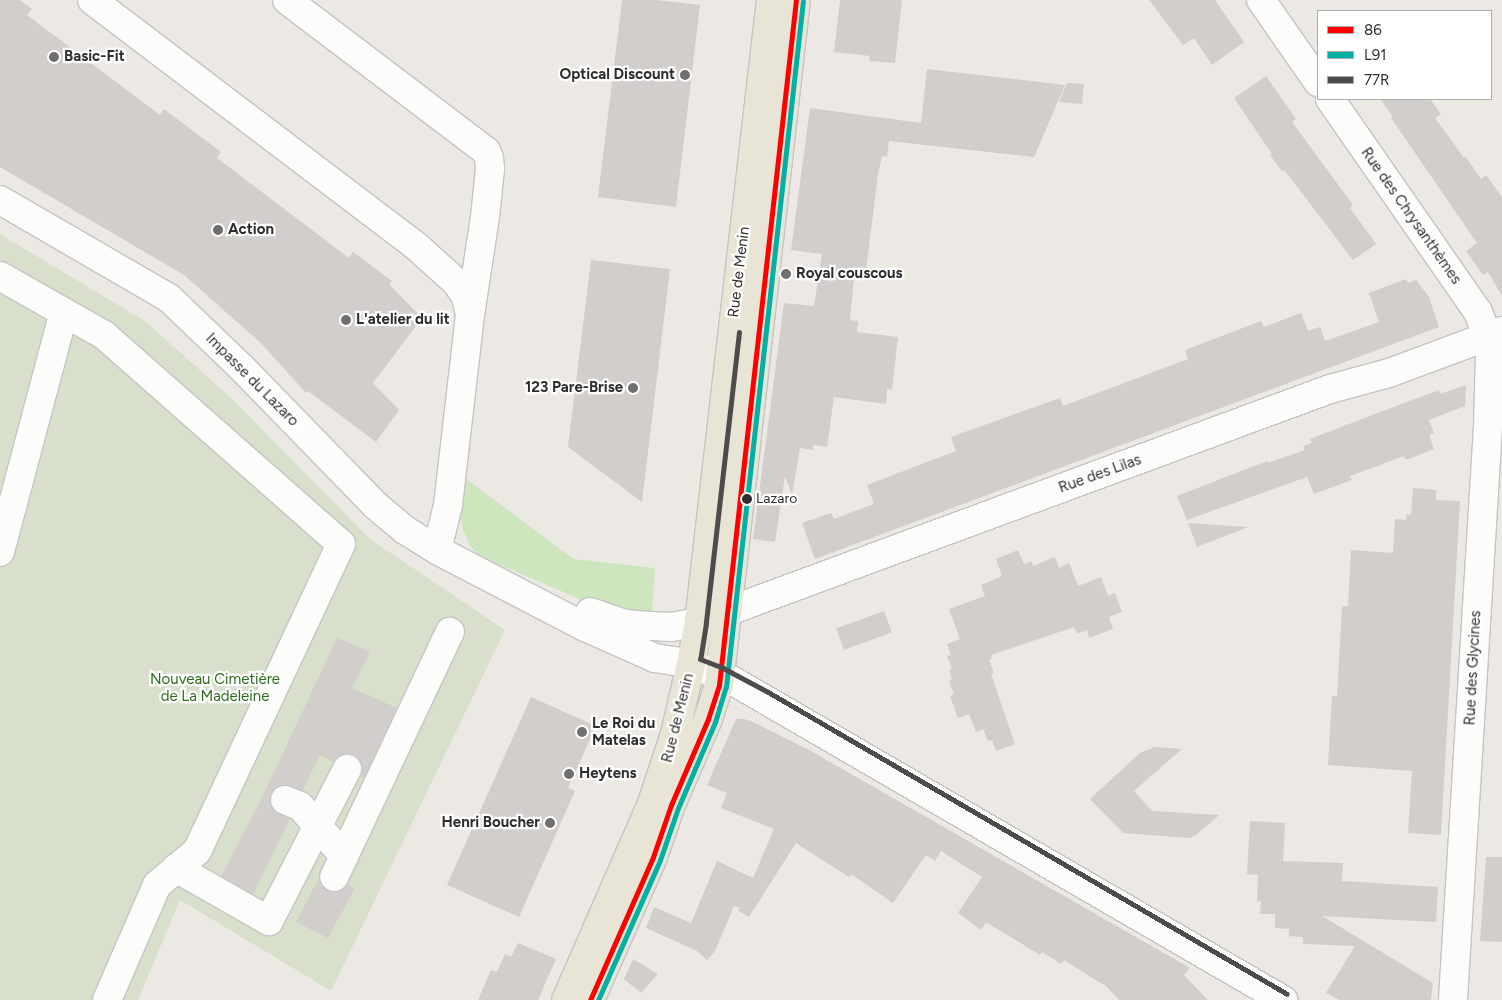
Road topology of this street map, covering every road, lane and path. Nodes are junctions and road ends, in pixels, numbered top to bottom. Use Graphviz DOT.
graph roads {
  1 [pos="92,0"];
  2 [pos="287,0"];
  3 [pos="771,0"];
  4 [pos="796,0"];
  5 [pos="1261,0"];
  6 [pos="775,77"];
  7 [pos="1317,81"];
  8 [pos="1331,100"];
  9 [pos="0,200"];
  10 [pos="0,276"];
  11 [pos="64,312"];
  12 [pos="470,315"];
  13 [pos="1495,334"];
  14 [pos="4,518"];
  15 [pos="437,550"];
  16 [pos="0,552"];
  17 [pos="489,579"];
  18 [pos="727,612"];
  19 [pos="699,622"];
  20 [pos="450,632"];
  21 [pos="691,664"];
  22 [pos="720,675"];
  23 [pos="347,769"];
  24 [pos="285,800"];
  25 [pos="318,826"];
  26 [pos="176,868"];
  27 [pos="106,1000"];
  28 [pos="566,1000"];
  29 [pos="590,1000"];
  30 [pos="1283,1000"];
  31 [pos="1453,1000"];
  1 -- 12 [label="street"];
  2 -- 12 [label="street"];
  3 -- 6 [label="main road, Rue de Menin"];
  4 -- 6 [label="main road, Rue de Menin"];
  5 -- 7 [label="street"];
  6 -- 18 [label="main road, Rue de Menin"];
  6 -- 19 [label="main road, Rue de Menin"];
  8 -- 13 [label="street, Rue des Chrysanthèmes"];
  9 -- 15 [label="street, Impasse du Lazaro"];
  10 -- 11 [label="street"];
  11 -- 14 [label="street"];
  11 -- 26 [label="street"];
  12 -- 15 [label="street"];
  13 -- 18 [label="street, Rue des Lilas"];
  13 -- 31 [label="street, Rue des Glycines"];
  14 -- 16 [label="street"];
  15 -- 17 [label="street, Impasse du Lazaro"];
  17 -- 19 [label="street, Rue des Lilas"];
  17 -- 21 [label="street"];
  18 -- 19 [label="street, Rue des Lilas"];
  18 -- 22 [label="main road, Rue de Menin"];
  19 -- 21 [label="main road, Rue de Menin"];
  20 -- 25 [label="street"];
  21 -- 22 [label="street"];
  21 -- 28 [label="main road, Rue de Menin"];
  22 -- 29 [label="main road, Rue de Menin"];
  22 -- 30 [label="street"];
  23 -- 25 [label="street"];
  24 -- 25 [label="street"];
  25 -- 26 [label="street"];
  26 -- 27 [label="street"];
}
